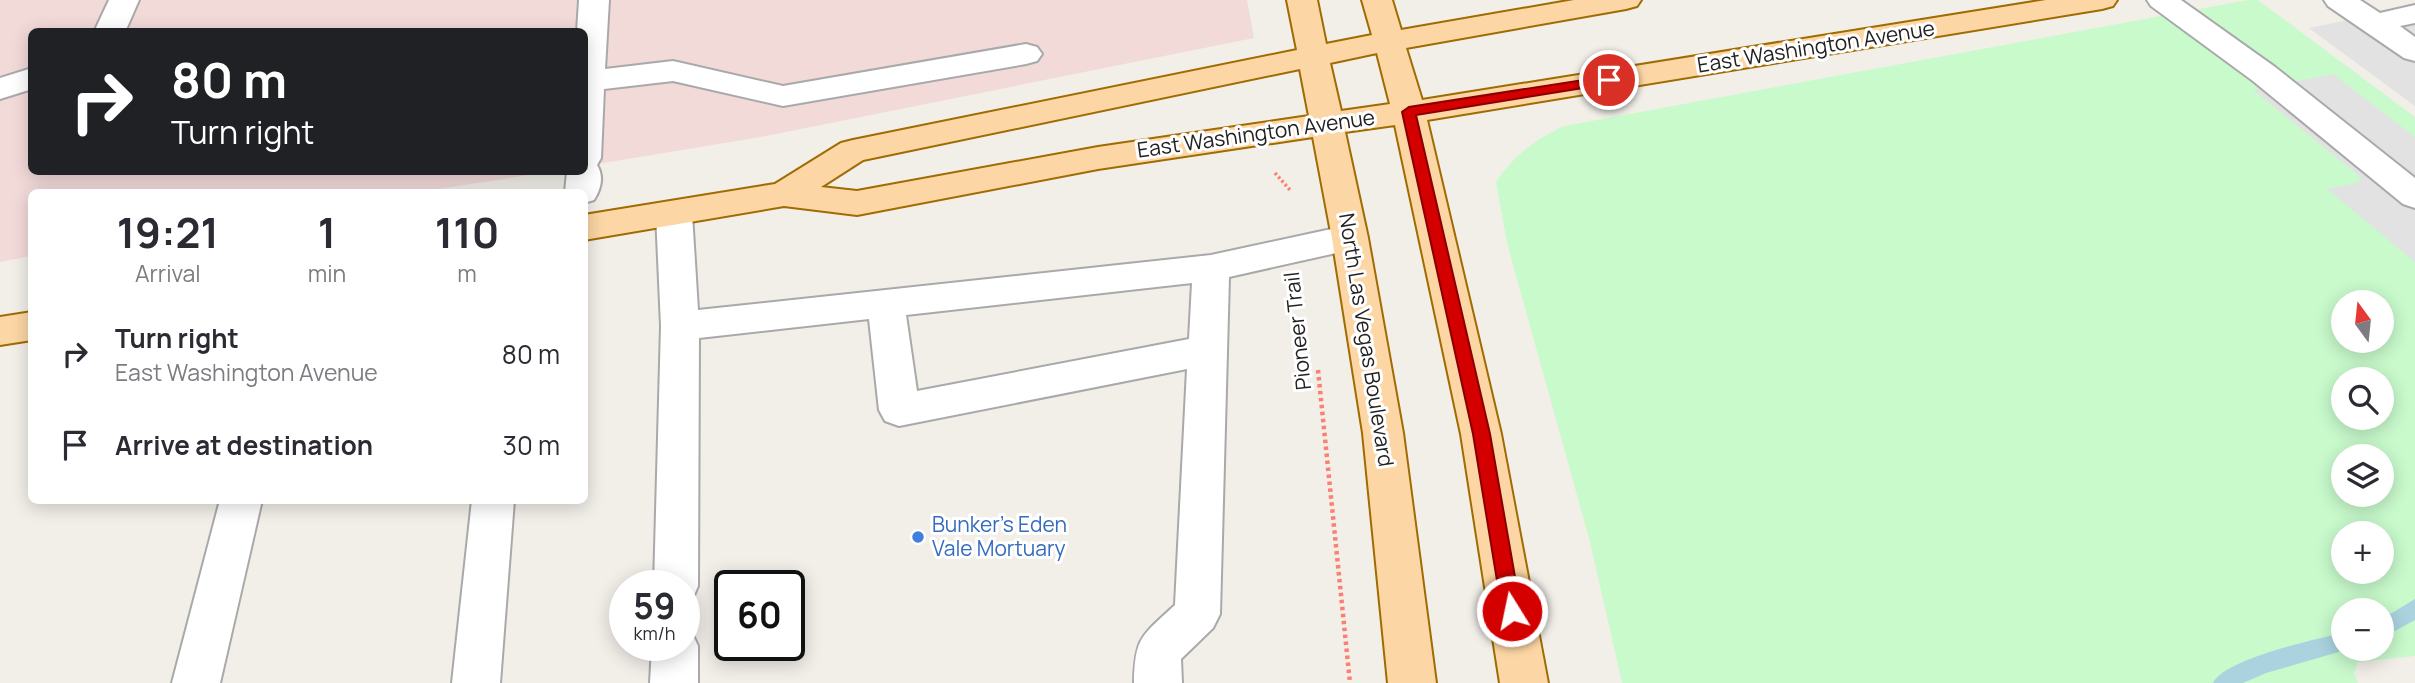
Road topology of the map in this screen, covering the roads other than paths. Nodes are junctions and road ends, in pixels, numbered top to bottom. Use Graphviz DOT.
graph roads {
  1 [pos="124,0"];
  2 [pos="594,0"];
  3 [pos="1302,0"];
  4 [pos="1377,0"];
  5 [pos="1626,0"];
  6 [pos="2102,0"];
  7 [pos="2162,0"];
  8 [pos="2339,0"];
  9 [pos="2415,14"];
  10 [pos="2375,23"];
  11 [pos="111,28"];
  12 [pos="1390,41"];
  13 [pos="2415,51"];
  14 [pos="1026,54"];
  15 [pos="1314,56"];
  16 [pos="28,79"];
  17 [pos="589,81"];
  18 [pos="0,89"];
  19 [pos="588,96"];
  20 [pos="1409,112"];
  21 [pos="1328,124"];
  22 [pos="784,194"];
  23 [pos="2415,196"];
  24 [pos="674,214"];
  25 [pos="588,227"];
  26 [pos="1350,237"];
  27 [pos="1211,268"];
  28 [pos="886,303"];
  29 [pos="680,326"];
  30 [pos="28,327"];
  31 [pos="0,331"];
  32 [pos="1208,350"];
  33 [pos="240,504"];
  34 [pos="493,504"];
  35 [pos="676,570"];
  36 [pos="675,661"];
  37 [pos="196,683"];
  38 [pos="476,683"];
  39 [pos="674,683"];
  40 [pos="1158,683"];
  41 [pos="1412,683"];
  42 [pos="1524,683"];
  1 -- 11 [label="street"];
  2 -- 17 [label="street"];
  3 -- 15 [label="main road, North Las Vegas Boulevard"];
  4 -- 12 [label="main road"];
  5 -- 12 [label="main road, East Washington Avenue"];
  6 -- 20 [label="main road, East Washington Avenue"];
  7 -- 23 [label="street"];
  8 -- 10 [label="street"];
  9 -- 10 [label="street"];
  10 -- 13 [label="street"];
  12 -- 15 [label="main road, East Washington Avenue"];
  12 -- 20 [label="main road"];
  14 -- 17 [label="street"];
  15 -- 21 [label="main road, North Las Vegas Boulevard"];
  15 -- 22 [label="main road, East Washington Avenue"];
  16 -- 18 [label="street"];
  17 -- 19 [label="street"];
  20 -- 21 [label="main road, East Washington Avenue"];
  20 -- 42 [label="main road"];
  21 -- 22 [label="main road, East Washington Avenue"];
  21 -- 26 [label="main road, North Las Vegas Boulevard"];
  22 -- 24 [label="main road, East Washington Avenue"];
  24 -- 25 [label="main road, East Washington Avenue"];
  24 -- 29 [label="street"];
  26 -- 27 [label="street"];
  26 -- 41 [label="main road, North Las Vegas Boulevard"];
  27 -- 28 [label="street"];
  27 -- 32 [label="street"];
  28 -- 29 [label="street"];
  28 -- 32 [label="street"];
  29 -- 35 [label="street"];
  30 -- 31 [label="main road"];
  32 -- 40 [label="street"];
  33 -- 37 [label="street"];
  34 -- 38 [label="street"];
  36 -- 39 [label="street"];
}
